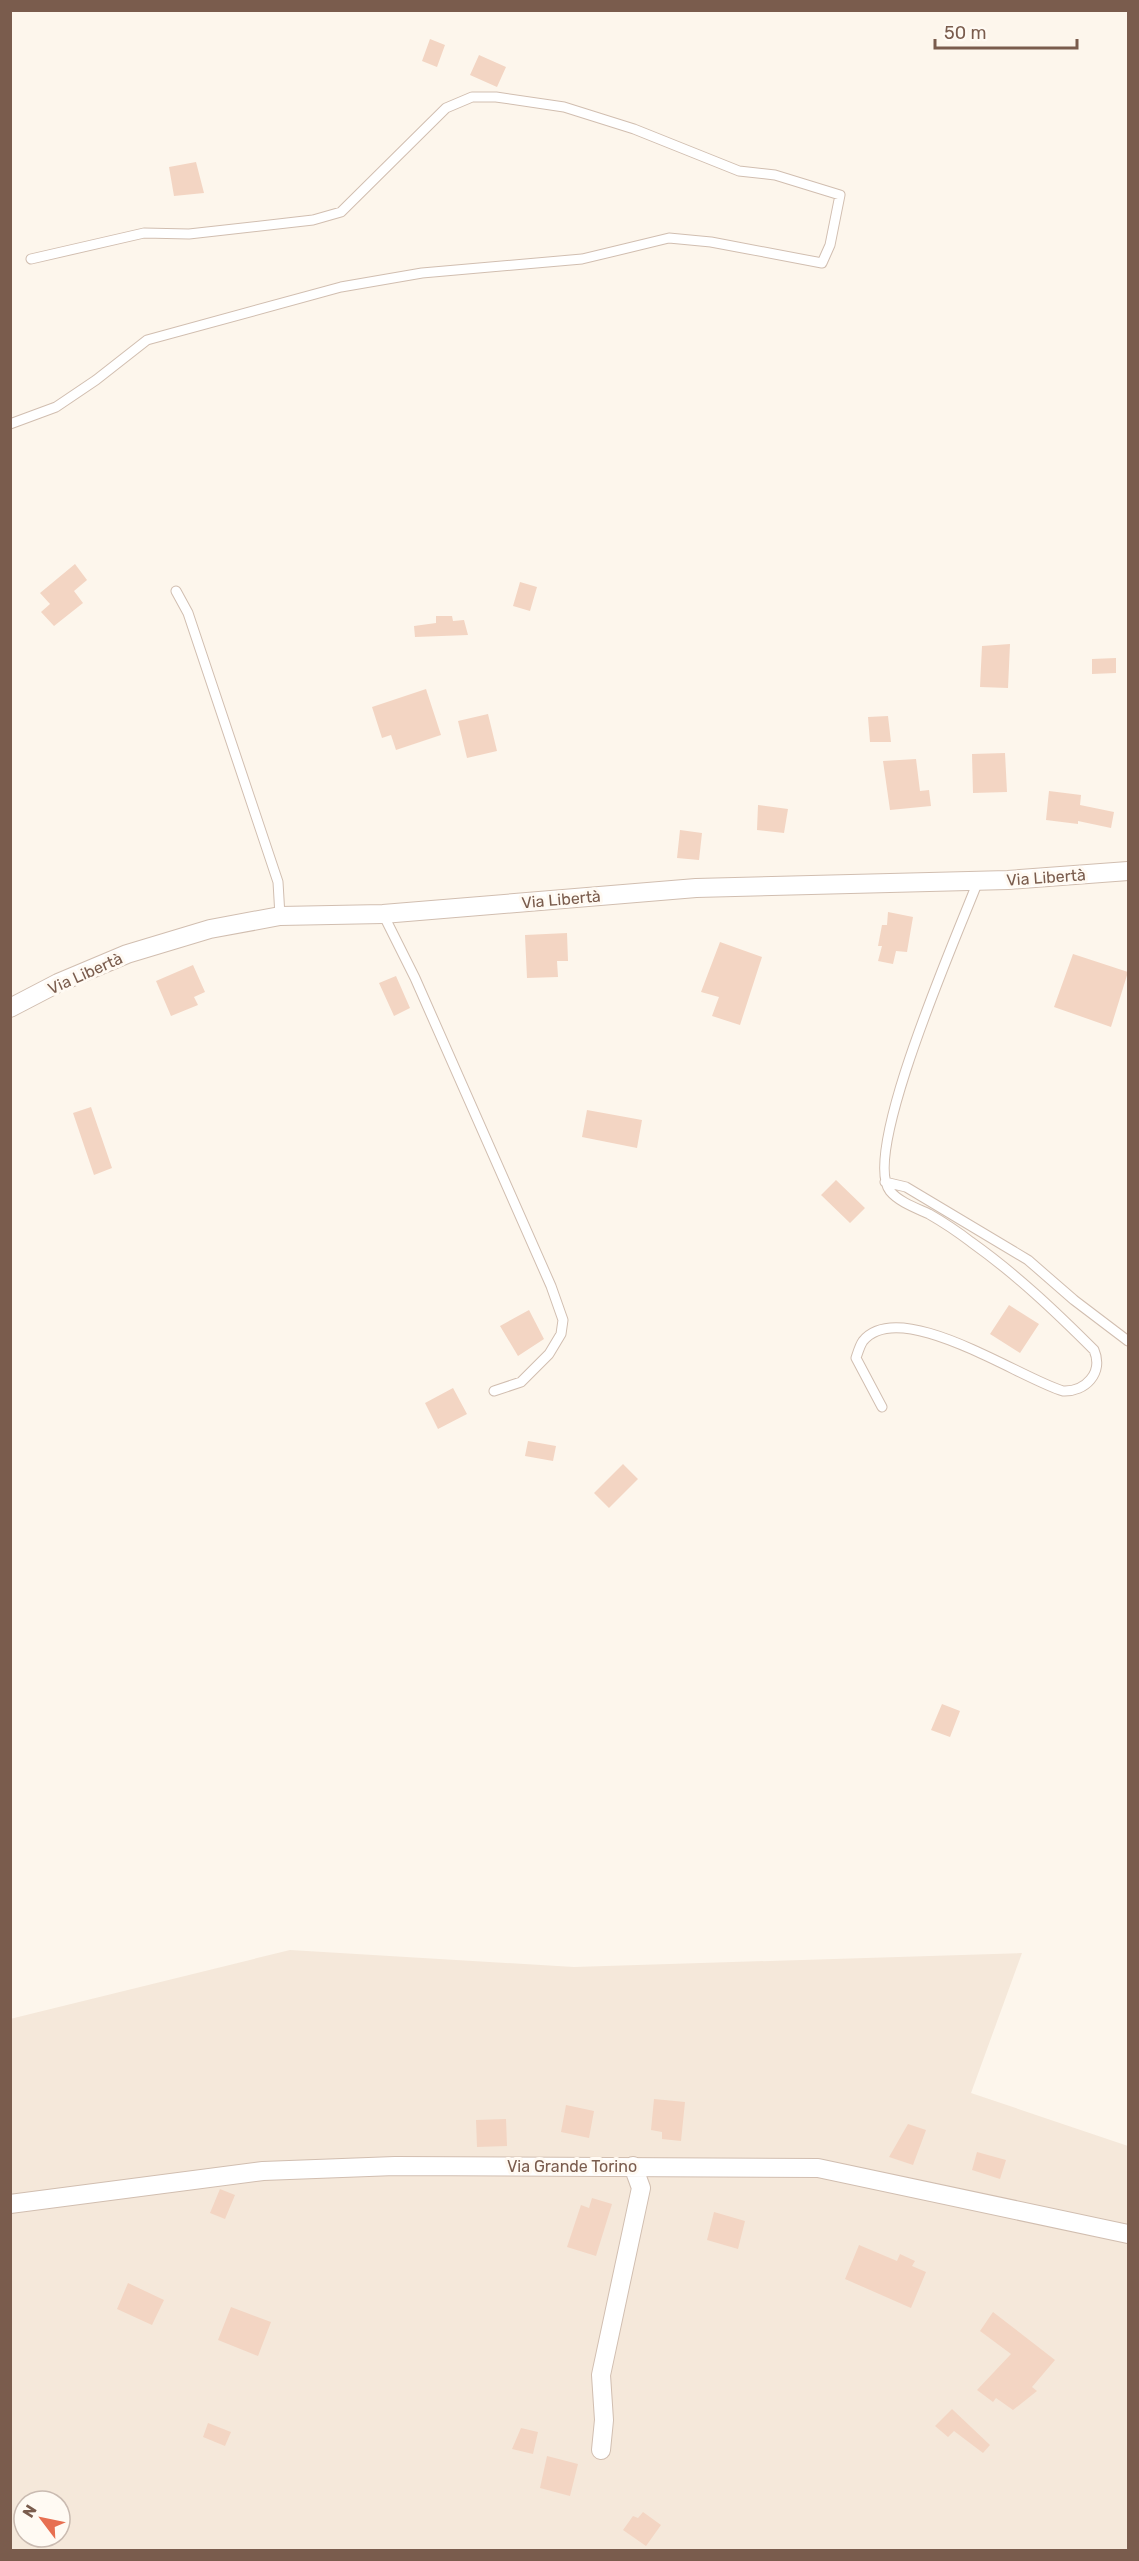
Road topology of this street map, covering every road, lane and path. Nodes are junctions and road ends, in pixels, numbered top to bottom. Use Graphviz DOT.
graph roads {
  1 [pos="30,259"];
  2 [pos="10,424"];
  3 [pos="176,591"];
  4 [pos="1128,871"];
  5 [pos="978,881"];
  6 [pos="383,914"];
  7 [pos="280,916"];
  8 [pos="10,1008"];
  9 [pos="885,1182"];
  10 [pos="1128,1341"];
  11 [pos="495,1391"];
  12 [pos="882,1407"];
  13 [pos="633,2166"];
  14 [pos="10,2204"];
  15 [pos="1128,2234"];
  16 [pos="601,2450"];
  1 -- 2 [label="lane"];
  3 -- 7 [label="lane"];
  4 -- 5 [label="street, Via Libertà"];
  5 -- 6 [label="street, Via Libertà"];
  5 -- 9 [label="lane"];
  6 -- 7 [label="street, Via Libertà"];
  6 -- 11 [label="lane"];
  7 -- 8 [label="street, Via Libertà"];
  9 -- 10 [label="lane"];
  9 -- 12 [label="lane"];
  13 -- 14 [label="street, Via Grande Torino"];
  13 -- 15 [label="street, Via Grande Torino"];
  13 -- 16 [label="street"];
}
